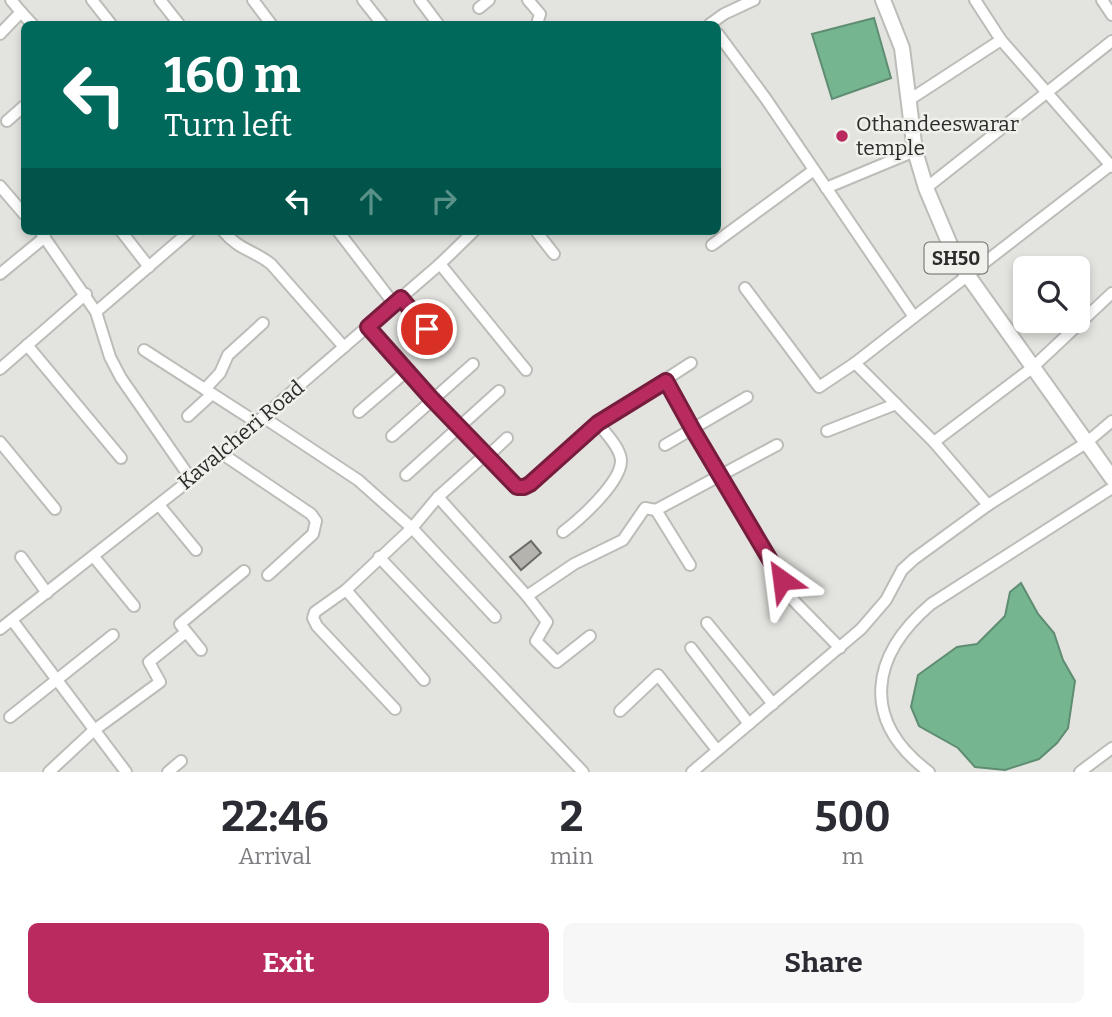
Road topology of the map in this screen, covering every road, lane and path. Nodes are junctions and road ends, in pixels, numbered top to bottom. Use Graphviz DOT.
graph roads {
  1 [pos="11,0"];
  2 [pos="92,0"];
  3 [pos="160,0"];
  4 [pos="253,0"];
  5 [pos="363,0"];
  6 [pos="421,0"];
  7 [pos="489,0"];
  8 [pos="528,0"];
  9 [pos="754,0"];
  10 [pos="883,0"];
  11 [pos="975,0"];
  12 [pos="1102,0"];
  13 [pos="479,8"];
  14 [pos="21,12"];
  15 [pos="1112,15"];
  16 [pos="29,21"];
  17 [pos="109,21"];
  18 [pos="177,21"];
  19 [pos="269,21"];
  20 [pos="380,21"];
  21 [pos="436,21"];
  22 [pos="538,21"];
  23 [pos="714,21"];
  24 [pos="0,34"];
  25 [pos="721,38"];
  26 [pos="1001,40"];
  27 [pos="1112,41"];
  28 [pos="1045,93"];
  29 [pos="909,100"];
  30 [pos="21,109"];
  31 [pos="7,121"];
  32 [pos="915,151"];
  33 [pos="1111,166"];
  34 [pos="814,170"];
  35 [pos="0,186"];
  36 [pos="826,188"];
  37 [pos="926,188"];
  38 [pos="21,210"];
  39 [pos="41,235"];
  40 [pos="43,235"];
  41 [pos="124,235"];
  42 [pos="185,235"];
  43 [pos="227,235"];
  44 [pos="341,235"];
  45 [pos="470,235"];
  46 [pos="539,235"];
  47 [pos="712,245"];
  48 [pos="554,254"];
  49 [pos="440,264"];
  50 [pos="149,267"];
  51 [pos="0,274"];
  52 [pos="969,276"];
  53 [pos="745,288"];
  54 [pos="1112,293"];
  55 [pos="86,294"];
  56 [pos="397,301"];
  57 [pos="96,312"];
  58 [pos="914,317"];
  59 [pos="263,323"];
  60 [pos="368,327"];
  61 [pos="427,329"];
  62 [pos="27,345"];
  63 [pos="344,347"];
  64 [pos="144,351"];
  65 [pos="691,363"];
  66 [pos="855,363"];
  67 [pos="473,364"];
  68 [pos="1032,368"];
  69 [pos="0,369"];
  70 [pos="407,370"];
  71 [pos="526,370"];
  72 [pos="666,381"];
  73 [pos="499,391"];
  74 [pos="208,392"];
  75 [pos="747,397"];
  76 [pos="433,400"];
  77 [pos="896,404"];
  78 [pos="359,412"];
  79 [pos="188,416"];
  80 [pos="260,420"];
  81 [pos="1112,421"];
  82 [pos="598,423"];
  83 [pos="460,426"];
  84 [pos="693,430"];
  85 [pos="827,430"];
  86 [pos="392,436"];
  87 [pos="507,438"];
  88 [pos="0,442"];
  89 [pos="934,442"];
  90 [pos="1086,443"];
  91 [pos="778,445"];
  92 [pos="666,446"];
  93 [pos="221,453"];
  94 [pos="487,455"];
  95 [pos="121,458"];
  96 [pos="406,475"];
  97 [pos="719,476"];
  98 [pos="1112,478"];
  99 [pos="191,479"];
  100 [pos="1112,488"];
  101 [pos="438,497"];
  102 [pos="159,505"];
  103 [pos="988,505"];
  104 [pos="55,509"];
  105 [pos="656,510"];
  106 [pos="411,528"];
  107 [pos="563,532"];
  108 [pos="196,550"];
  109 [pos="21,556"];
  110 [pos="94,557"];
  111 [pos="379,557"];
  112 [pos="690,565"];
  113 [pos="244,570"];
  114 [pos="268,575"];
  115 [pos="346,590"];
  116 [pos="47,593"];
  117 [pos="527,596"];
  118 [pos="134,606"];
  119 [pos="495,617"];
  120 [pos="12,620"];
  121 [pos="707,623"];
  122 [pos="0,628"];
  123 [pos="186,632"];
  124 [pos="113,635"];
  125 [pos="590,636"];
  126 [pos="691,648"];
  127 [pos="840,648"];
  128 [pos="201,650"];
  129 [pos="424,680"];
  130 [pos="57,681"];
  131 [pos="773,704"];
  132 [pos="395,709"];
  133 [pos="620,711"];
  134 [pos="10,717"];
  135 [pos="749,724"];
  136 [pos="93,731"];
  137 [pos="1112,748"];
  138 [pos="717,750"];
  139 [pos="181,761"];
  140 [pos="49,772"];
  141 [pos="126,772"];
  142 [pos="168,772"];
  143 [pos="583,772"];
  144 [pos="692,772"];
  145 [pos="929,772"];
  146 [pos="1080,772"];
  1 -- 14 [label="street"];
  2 -- 17 [label="street"];
  3 -- 18 [label="street"];
  4 -- 19 [label="street"];
  5 -- 20 [label="street"];
  6 -- 21 [label="street"];
  7 -- 13 [label="street"];
  8 -- 22 [label="street"];
  9 -- 23 [label="street"];
  10 -- 29 [label="main road, SH50"];
  11 -- 26 [label="street"];
  12 -- 15 [label="street"];
  14 -- 16 [label="street"];
  14 -- 24 [label="street"];
  25 -- 34 [label="street"];
  26 -- 28 [label="street"];
  26 -- 29 [label="street"];
  27 -- 28 [label="street"];
  28 -- 33 [label="street"];
  28 -- 37 [label="street"];
  29 -- 32 [label="main road, SH50"];
  30 -- 31 [label="street"];
  32 -- 36 [label="street"];
  32 -- 37 [label="main road, SH50"];
  33 -- 52 [label="street"];
  34 -- 36 [label="street"];
  34 -- 47 [label="street"];
  35 -- 38 [label="street"];
  36 -- 58 [label="street"];
  37 -- 52 [label="main road, SH50"];
  39 -- 51 [label="street"];
  40 -- 55 [label="street"];
  41 -- 50 [label="street"];
  42 -- 50 [label="street"];
  43 -- 63 [label="street"];
  44 -- 56 [label="street"];
  45 -- 49 [label="street, Kavalcheri Road"];
  46 -- 48 [label="street"];
  49 -- 56 [label="street, Kavalcheri Road"];
  49 -- 71 [label="street"];
  50 -- 57 [label="street"];
  52 -- 58 [label="street"];
  52 -- 68 [label="main road, SH50"];
  53 -- 66 [label="street"];
  54 -- 68 [label="street"];
  55 -- 57 [label="street"];
  55 -- 62 [label="street"];
  56 -- 60 [label="street, Kavalcheri Road"];
  56 -- 61 [label="street"];
  57 -- 99 [label="street"];
  58 -- 66 [label="street"];
  59 -- 74 [label="street"];
  60 -- 63 [label="street, Kavalcheri Road"];
  60 -- 70 [label="street"];
  62 -- 69 [label="street"];
  62 -- 95 [label="street"];
  63 -- 80 [label="street, Kavalcheri Road"];
  64 -- 74 [label="street"];
  65 -- 72 [label="street"];
  66 -- 77 [label="street"];
  67 -- 76 [label="street"];
  68 -- 89 [label="street"];
  68 -- 90 [label="main road, SH50"];
  70 -- 76 [label="street"];
  70 -- 78 [label="street"];
  72 -- 82 [label="street"];
  72 -- 84 [label="street"];
  73 -- 83 [label="street"];
  74 -- 79 [label="street"];
  74 -- 80 [label="street"];
  75 -- 84 [label="street"];
  76 -- 83 [label="street"];
  76 -- 86 [label="street"];
  77 -- 85 [label="street"];
  77 -- 89 [label="street"];
  80 -- 93 [label="street, Kavalcheri Road"];
  80 -- 106 [label="street"];
  81 -- 90 [label="street"];
  82 -- 94 [label="street"];
  82 -- 107 [label="street"];
  83 -- 94 [label="street"];
  83 -- 96 [label="street"];
  84 -- 92 [label="street"];
  84 -- 97 [label="street"];
  87 -- 94 [label="street"];
  88 -- 104 [label="street"];
  89 -- 103 [label="street"];
  90 -- 98 [label="main road, SH50"];
  90 -- 103 [label="street"];
  91 -- 97 [label="street"];
  93 -- 99 [label="street, Kavalcheri Road"];
  93 -- 114 [label="street"];
  94 -- 101 [label="street"];
  97 -- 105 [label="street"];
  97 -- 127 [label="street"];
  99 -- 102 [label="street, Kavalcheri Road"];
  100 -- 145 [label="street"];
  101 -- 106 [label="street"];
  101 -- 117 [label="street"];
  102 -- 108 [label="street"];
  102 -- 110 [label="street, Kavalcheri Road"];
  103 -- 127 [label="street"];
  105 -- 112 [label="street"];
  105 -- 117 [label="street"];
  106 -- 111 [label="street"];
  106 -- 119 [label="street"];
  109 -- 116 [label="street"];
  110 -- 116 [label="street, Kavalcheri Road"];
  110 -- 118 [label="street"];
  111 -- 115 [label="street"];
  111 -- 143 [label="street"];
  113 -- 123 [label="street"];
  115 -- 129 [label="street"];
  115 -- 132 [label="street"];
  116 -- 120 [label="street, Kavalcheri Road"];
  117 -- 125 [label="street"];
  120 -- 122 [label="street, Kavalcheri Road"];
  120 -- 130 [label="street"];
  121 -- 131 [label="street"];
  123 -- 128 [label="street"];
  123 -- 136 [label="street"];
  124 -- 130 [label="street"];
  126 -- 135 [label="street"];
  127 -- 131 [label="street"];
  130 -- 134 [label="street"];
  130 -- 136 [label="street"];
  131 -- 135 [label="street"];
  133 -- 138 [label="street"];
  135 -- 138 [label="street"];
  136 -- 140 [label="street"];
  136 -- 141 [label="street"];
  137 -- 146 [label="street"];
  138 -- 144 [label="street"];
  139 -- 142 [label="street"];
}
